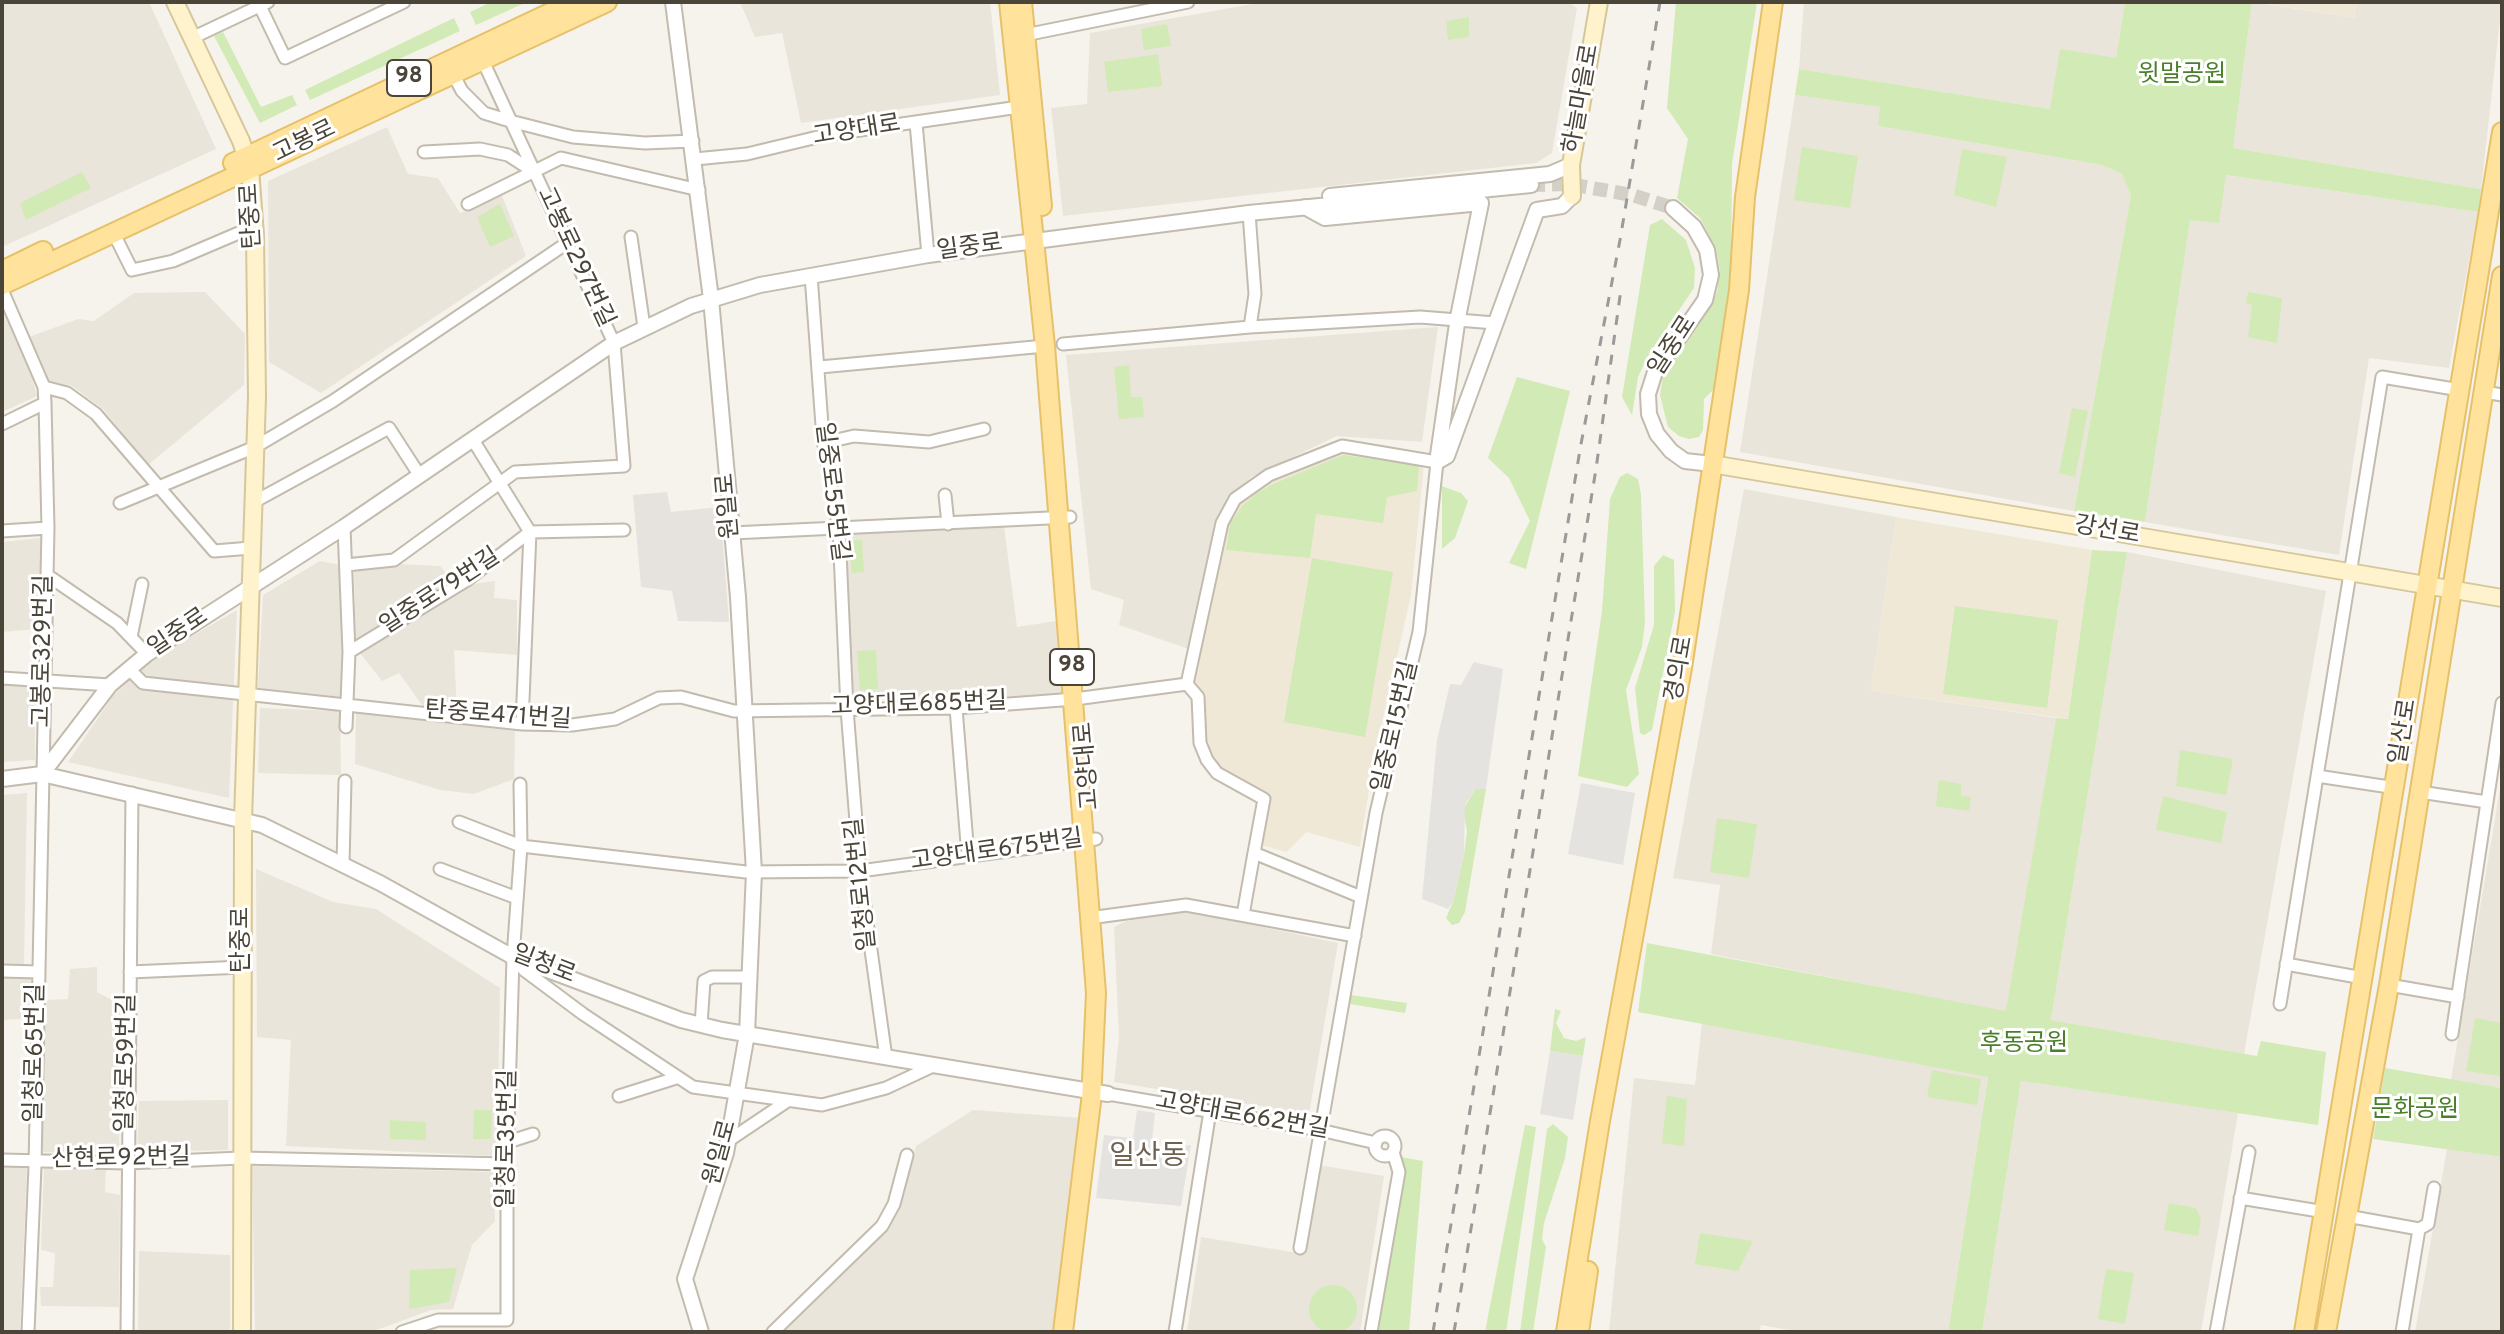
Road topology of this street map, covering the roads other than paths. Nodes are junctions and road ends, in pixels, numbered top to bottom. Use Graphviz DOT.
graph roads {
  1 [pos="175,2"];
  2 [pos="404,2"];
  3 [pos="573,2"];
  4 [pos="607,2"];
  5 [pos="673,2"];
  6 [pos="1009,2"];
  7 [pos="1022,2"];
  8 [pos="1188,2"];
  9 [pos="1599,2"];
  10 [pos="1773,2"];
  11 [pos="1785,2"];
  12 [pos="262,3"];
  13 [pos="1018,36"];
  14 [pos="192,38"];
  15 [pos="482,59"];
  16 [pos="452,72"];
  17 [pos="1026,106"];
  18 [pos="510,121"];
  19 [pos="916,123"];
  20 [pos="2502,132"];
  21 [pos="573,137"];
  22 [pos="693,141"];
  23 [pos="424,152"];
  24 [pos="561,158"];
  25 [pos="695,159"];
  26 [pos="248,163"];
  27 [pos="1571,165"];
  28 [pos="534,172"];
  29 [pos="1531,185"];
  30 [pos="699,190"];
  31 [pos="1572,196"];
  32 [pos="1481,203"];
  33 [pos="468,204"];
  34 [pos="1305,207"];
  35 [pos="1673,208"];
  36 [pos="1249,213"];
  37 [pos="255,226"];
  38 [pos="113,232"];
  39 [pos="631,237"];
  40 [pos="1039,240"];
  41 [pos="567,243"];
  42 [pos="928,255"];
  43 [pos="2,271"];
  44 [pos="811,275"];
  45 [pos="2502,276"];
  46 [pos="2,287"];
  47 [pos="711,299"];
  48 [pos="1458,317"];
  49 [pos="1495,323"];
  50 [pos="644,327"];
  51 [pos="1250,327"];
  52 [pos="614,343"];
  53 [pos="1054,345"];
  54 [pos="820,367"];
  55 [pos="44,387"];
  56 [pos="2460,390"];
  57 [pos="2493,394"];
  58 [pos="45,403"];
  59 [pos="2,424"];
  60 [pos="984,429"];
  61 [pos="473,440"];
  62 [pos="823,443"];
  63 [pos="255,447"];
  64 [pos="1437,462"];
  65 [pos="1718,465"];
  66 [pos="420,476"];
  67 [pos="501,485"];
  68 [pos="157,489"];
  69 [pos="945,495"];
  70 [pos="120,503"];
  71 [pos="252,503"];
  72 [pos="1064,517"];
  73 [pos="948,524"];
  74 [pos="344,527"];
  75 [pos="48,528"];
  76 [pos="624,530"];
  77 [pos="839,530"];
  78 [pos="2,531"];
  79 [pos="530,532"];
  80 [pos="732,533"];
  81 [pos="251,548"];
  82 [pos="346,565"];
  83 [pos="2353,573"];
  84 [pos="47,575"];
  85 [pos="142,584"];
  86 [pos="2427,585"];
  87 [pos="251,587"];
  88 [pos="2451,589"];
  89 [pos="2502,598"];
  90 [pos="131,637"];
  91 [pos="349,652"];
  92 [pos="147,654"];
  93 [pos="129,669"];
  94 [pos="2,678"];
  95 [pos="44,678"];
  96 [pos="1187,684"];
  97 [pos="110,685"];
  98 [pos="246,693"];
  99 [pos="1084,698"];
  100 [pos="347,703"];
  101 [pos="2502,703"];
  102 [pos="956,708"];
  103 [pos="847,709"];
  104 [pos="745,712"];
  105 [pos="522,724"];
  106 [pos="346,727"];
  107 [pos="42,774"];
  108 [pos="2317,776"];
  109 [pos="2,779"];
  110 [pos="345,781"];
  111 [pos="520,784"];
  112 [pos="2396,788"];
  113 [pos="2420,792"];
  114 [pos="132,793"];
  115 [pos="2487,802"];
  116 [pos="243,820"];
  117 [pos="459,822"];
  118 [pos="1090,840"];
  119 [pos="521,846"];
  120 [pos="1254,853"];
  121 [pos="968,856"];
  122 [pos="343,864"];
  123 [pos="440,869"];
  124 [pos="860,871"];
  125 [pos="754,872"];
  126 [pos="1361,897"];
  127 [pos="517,898"];
  128 [pos="1243,915"];
  129 [pos="1095,917"];
  130 [pos="1355,936"];
  131 [pos="513,957"];
  132 [pos="2286,964"];
  133 [pos="243,967"];
  134 [pos="2,971"];
  135 [pos="39,972"];
  136 [pos="130,972"];
  137 [pos="750,977"];
  138 [pos="2363,978"];
  139 [pos="2389,985"];
  140 [pos="2458,997"];
  141 [pos="2280,1004"];
  142 [pos="701,1025"];
  143 [pos="747,1034"];
  144 [pos="2452,1034"];
  145 [pos="886,1058"];
  146 [pos="933,1066"];
  147 [pos="676,1078"];
  148 [pos="1101,1093"];
  149 [pos="737,1095"];
  150 [pos="619,1096"];
  151 [pos="786,1102"];
  152 [pos="1210,1111"];
  153 [pos="1320,1130"];
  154 [pos="533,1134"];
  155 [pos="728,1141"];
  156 [pos="508,1142"];
  157 [pos="2249,1152"];
  158 [pos="907,1155"];
  159 [pos="241,1158"];
  160 [pos="2,1160"];
  161 [pos="35,1161"];
  162 [pos="127,1163"];
  163 [pos="507,1164"];
  164 [pos="2434,1188"];
  165 [pos="2240,1198"];
  166 [pos="2325,1212"];
  167 [pos="2347,1216"];
  168 [pos="2419,1229"];
  169 [pos="1300,1248"];
  170 [pos="28,1332"];
  171 [pos="127,1332"];
  172 [pos="242,1332"];
  173 [pos="402,1332"];
  174 [pos="701,1332"];
  175 [pos="773,1332"];
  176 [pos="1063,1332"];
  177 [pos="1073,1332"];
  178 [pos="1175,1332"];
  179 [pos="1371,1332"];
  180 [pos="1566,1332"];
  181 [pos="1579,1332"];
  182 [pos="2216,1332"];
  183 [pos="2304,1332"];
  184 [pos="2326,1332"];
  185 [pos="2402,1332"];
  1 -- 14 [label="main road, 탄중로"];
  2 -- 12 [label="street"];
  3 -- 26 [label="main road, 고봉로 / 98"];
  4 -- 15 [label="main road, 고봉로 / 98"];
  5 -- 22 [label="street, 원일로"];
  6 -- 13 [label="main road, 고양대로 / 98"];
  7 -- 13 [label="main road, 고양대로 / 98"];
  8 -- 13 [label="street"];
  9 -- 27 [label="main road, 하늘마을로"];
  10 -- 65 [label="main road, 경의로"];
  11 -- 65 [label="main road, 경의로"];
  12 -- 14 [label="street"];
  13 -- 17 [label="main road, 고양대로 / 98"];
  14 -- 26 [label="main road, 탄중로"];
  15 -- 16 [label="main road, 고봉로 / 98"];
  15 -- 18 [label="street, 고봉로297번길"];
  16 -- 18 [label="street"];
  16 -- 26 [label="main road, 고봉로 / 98"];
  17 -- 19 [label="street, 고양대로"];
  17 -- 40 [label="main road, 고양대로 / 98"];
  18 -- 21 [label="street"];
  18 -- 28 [label="street, 고봉로297번길"];
  19 -- 25 [label="street, 고양대로"];
  19 -- 42 [label="street"];
  20 -- 56 [label="main road, 일산로"];
  21 -- 22 [label="street"];
  21 -- 24 [label="street"];
  22 -- 25 [label="street, 원일로"];
  23 -- 28 [label="street, 고봉로297번길"];
  24 -- 28 [label="street"];
  24 -- 30 [label="street"];
  25 -- 30 [label="street, 원일로"];
  26 -- 37 [label="main road, 탄중로"];
  26 -- 38 [label="main road, 고봉로 / 98"];
  26 -- 43 [label="main road, 고봉로 / 98"];
  27 -- 31 [label="main road, 하늘마을로"];
  27 -- 34 [label="street, 일중로"];
  28 -- 33 [label="street"];
  28 -- 41 [label="street, 고봉로297번길"];
  29 -- 34 [label="street, 일중로"];
  30 -- 47 [label="street, 원일로"];
  31 -- 49 [label="street"];
  32 -- 34 [label="street, 일중로"];
  32 -- 48 [label="street, 일중로15번길"];
  34 -- 36 [label="street, 일중로"];
  35 -- 65 [label="street, 일중로"];
  36 -- 40 [label="street, 일중로"];
  36 -- 51 [label="street"];
  37 -- 38 [label="street"];
  37 -- 63 [label="main road, 탄중로"];
  38 -- 46 [label="main road, 고봉로 / 98"];
  39 -- 50 [label="street"];
  40 -- 42 [label="street, 일중로"];
  40 -- 53 [label="main road, 고양대로 / 98"];
  40 -- 72 [label="main road, 고양대로 / 98"];
  41 -- 52 [label="street, 고봉로297번길"];
  41 -- 63 [label="street"];
  42 -- 44 [label="street, 일중로"];
  44 -- 47 [label="street, 일중로"];
  44 -- 54 [label="street, 일중로55번길"];
  45 -- 57 [label="main road, 일산로"];
  46 -- 55 [label="street, 고봉로329번길"];
  47 -- 50 [label="street, 일중로"];
  47 -- 80 [label="street, 원일로"];
  48 -- 49 [label="street"];
  48 -- 51 [label="street"];
  48 -- 64 [label="street, 일중로15번길"];
  49 -- 64 [label="street"];
  50 -- 52 [label="street, 일중로"];
  51 -- 53 [label="street"];
  52 -- 61 [label="street, 일중로"];
  52 -- 67 [label="street"];
  53 -- 54 [label="street"];
  53 -- 72 [label="main road, 고양대로 / 98"];
  54 -- 62 [label="street, 일중로55번길"];
  55 -- 58 [label="street, 고봉로329번길"];
  55 -- 68 [label="street"];
  56 -- 83 [label="street"];
  56 -- 86 [label="main road, 일산로"];
  57 -- 88 [label="main road, 일산로"];
  58 -- 59 [label="street"];
  58 -- 75 [label="street, 고봉로329번길"];
  60 -- 62 [label="street"];
  61 -- 66 [label="street, 일중로"];
  61 -- 67 [label="street"];
  62 -- 77 [label="street, 일중로55번길"];
  63 -- 68 [label="street"];
  63 -- 71 [label="main road, 탄중로"];
  64 -- 96 [label="street"];
  64 -- 126 [label="street, 일중로15번길"];
  65 -- 83 [label="main road, 강선로"];
  65 -- 180 [label="main road, 경의로"];
  65 -- 181 [label="main road, 경의로"];
  66 -- 71 [label="street"];
  66 -- 74 [label="street, 일중로"];
  67 -- 79 [label="street"];
  67 -- 82 [label="street"];
  68 -- 70 [label="street"];
  68 -- 81 [label="street"];
  69 -- 73 [label="street"];
  71 -- 81 [label="main road, 탄중로"];
  72 -- 73 [label="street"];
  72 -- 99 [label="main road, 고양대로 / 98"];
  73 -- 77 [label="street"];
  74 -- 82 [label="street"];
  74 -- 87 [label="street, 일중로"];
  75 -- 78 [label="street"];
  75 -- 84 [label="street, 고봉로329번길"];
  76 -- 79 [label="street"];
  77 -- 80 [label="street"];
  77 -- 103 [label="street, 일중로55번길"];
  79 -- 91 [label="street, 일중로79번길"];
  79 -- 105 [label="street, 일중로79번길"];
  80 -- 104 [label="street, 원일로"];
  81 -- 87 [label="main road, 탄중로"];
  82 -- 91 [label="street"];
  83 -- 86 [label="main road, 강선로"];
  83 -- 108 [label="street"];
  84 -- 90 [label="street"];
  84 -- 95 [label="street, 고봉로329번길"];
  85 -- 90 [label="street, 일중로"];
  86 -- 88 [label="main road, 강선로"];
  86 -- 112 [label="main road, 일산로"];
  87 -- 92 [label="street, 일중로"];
  87 -- 98 [label="main road, 탄중로"];
  88 -- 89 [label="main road, 강선로"];
  88 -- 113 [label="main road, 일산로"];
  90 -- 92 [label="street"];
  91 -- 100 [label="street"];
  92 -- 93 [label="street, 일중로"];
  93 -- 97 [label="street, 일중로"];
  93 -- 98 [label="street, 탄중로471번길"];
  94 -- 95 [label="street"];
  95 -- 97 [label="street"];
  95 -- 107 [label="street, 고봉로329번길"];
  96 -- 99 [label="street, 고양대로"];
  96 -- 120 [label="street"];
  97 -- 107 [label="street, 일중로"];
  98 -- 100 [label="street, 탄중로471번길"];
  98 -- 116 [label="main road, 탄중로"];
  99 -- 102 [label="street, 고양대로685번길"];
  99 -- 118 [label="main road, 고양대로 / 98"];
  100 -- 105 [label="street, 탄중로471번길"];
  100 -- 106 [label="street"];
  101 -- 115 [label="street"];
  102 -- 103 [label="street, 고양대로685번길"];
  102 -- 121 [label="street"];
  103 -- 104 [label="street, 고양대로685번길"];
  103 -- 124 [label="street, 일청로12번길"];
  104 -- 105 [label="street, 탄중로471번길"];
  104 -- 125 [label="street, 원일로"];
  107 -- 109 [label="street, 일청로"];
  107 -- 114 [label="street, 일청로"];
  107 -- 135 [label="street, 일청로65번길"];
  108 -- 112 [label="street"];
  108 -- 132 [label="street"];
  110 -- 122 [label="street"];
  111 -- 119 [label="street, 일청로35번길"];
  112 -- 138 [label="main road, 일산로"];
  113 -- 115 [label="street"];
  113 -- 139 [label="main road, 일산로"];
  114 -- 116 [label="street, 일청로"];
  114 -- 136 [label="street, 일청로59번길"];
  115 -- 140 [label="street"];
  116 -- 122 [label="street, 일청로"];
  116 -- 133 [label="main road, 탄중로"];
  117 -- 119 [label="street"];
  118 -- 121 [label="street, 고양대로675번길"];
  118 -- 129 [label="main road, 고양대로 / 98"];
  119 -- 125 [label="street"];
  119 -- 127 [label="street, 일청로35번길"];
  120 -- 126 [label="street"];
  120 -- 128 [label="street"];
  121 -- 124 [label="street, 고양대로675번길"];
  122 -- 131 [label="street, 일청로"];
  123 -- 127 [label="street"];
  124 -- 125 [label="street, 고양대로675번길"];
  124 -- 145 [label="street, 일청로12번길"];
  125 -- 137 [label="street, 원일로"];
  126 -- 130 [label="street, 일중로15번길"];
  127 -- 131 [label="street, 일청로35번길"];
  128 -- 129 [label="street"];
  128 -- 130 [label="street"];
  129 -- 148 [label="main road, 고양대로 / 98"];
  130 -- 153 [label="street, 일중로15번길"];
  131 -- 142 [label="street, 일청로"];
  131 -- 147 [label="street"];
  131 -- 156 [label="street, 일청로35번길"];
  132 -- 138 [label="street"];
  132 -- 141 [label="street"];
  133 -- 136 [label="street"];
  133 -- 159 [label="main road, 탄중로"];
  134 -- 135 [label="street"];
  135 -- 161 [label="street, 일청로65번길"];
  136 -- 162 [label="street, 일청로59번길"];
  137 -- 142 [label="street"];
  137 -- 143 [label="street, 원일로"];
  138 -- 166 [label="main road, 일산로"];
  139 -- 140 [label="street"];
  139 -- 167 [label="main road, 일산로"];
  140 -- 144 [label="street"];
  142 -- 143 [label="street, 일청로"];
  143 -- 145 [label="street, 일청로"];
  143 -- 149 [label="street, 원일로"];
  145 -- 146 [label="street, 일청로"];
  146 -- 148 [label="street, 일청로"];
  146 -- 151 [label="street"];
  147 -- 149 [label="street"];
  147 -- 150 [label="street"];
  148 -- 152 [label="street, 고양대로662번길"];
  148 -- 176 [label="main road, 고양대로 / 98"];
  148 -- 177 [label="main road, 고양대로 / 98"];
  149 -- 151 [label="street"];
  149 -- 155 [label="street, 원일로"];
  151 -- 155 [label="street"];
  152 -- 153 [label="street, 고양대로662번길"];
  152 -- 178 [label="street"];
  153 -- 169 [label="street, 일중로15번길"];
  153 -- 179 [label="street, 고양대로662번길"];
  154 -- 156 [label="street"];
  155 -- 174 [label="street, 원일로"];
  156 -- 163 [label="street, 일청로35번길"];
  157 -- 165 [label="street"];
  158 -- 175 [label="street"];
  159 -- 162 [label="street, 산현로92번길"];
  159 -- 163 [label="street, 산현로92번길"];
  159 -- 172 [label="main road, 탄중로"];
  160 -- 161 [label="street, 산현로92번길"];
  161 -- 162 [label="street, 산현로92번길"];
  161 -- 170 [label="street, 일청로65번길"];
  162 -- 171 [label="street, 일청로59번길"];
  163 -- 173 [label="street, 일청로35번길"];
  164 -- 168 [label="street"];
  165 -- 166 [label="street"];
  165 -- 182 [label="street"];
  166 -- 183 [label="main road, 일산로"];
  167 -- 168 [label="street"];
  167 -- 184 [label="main road, 일산로"];
  168 -- 185 [label="street"];
}
